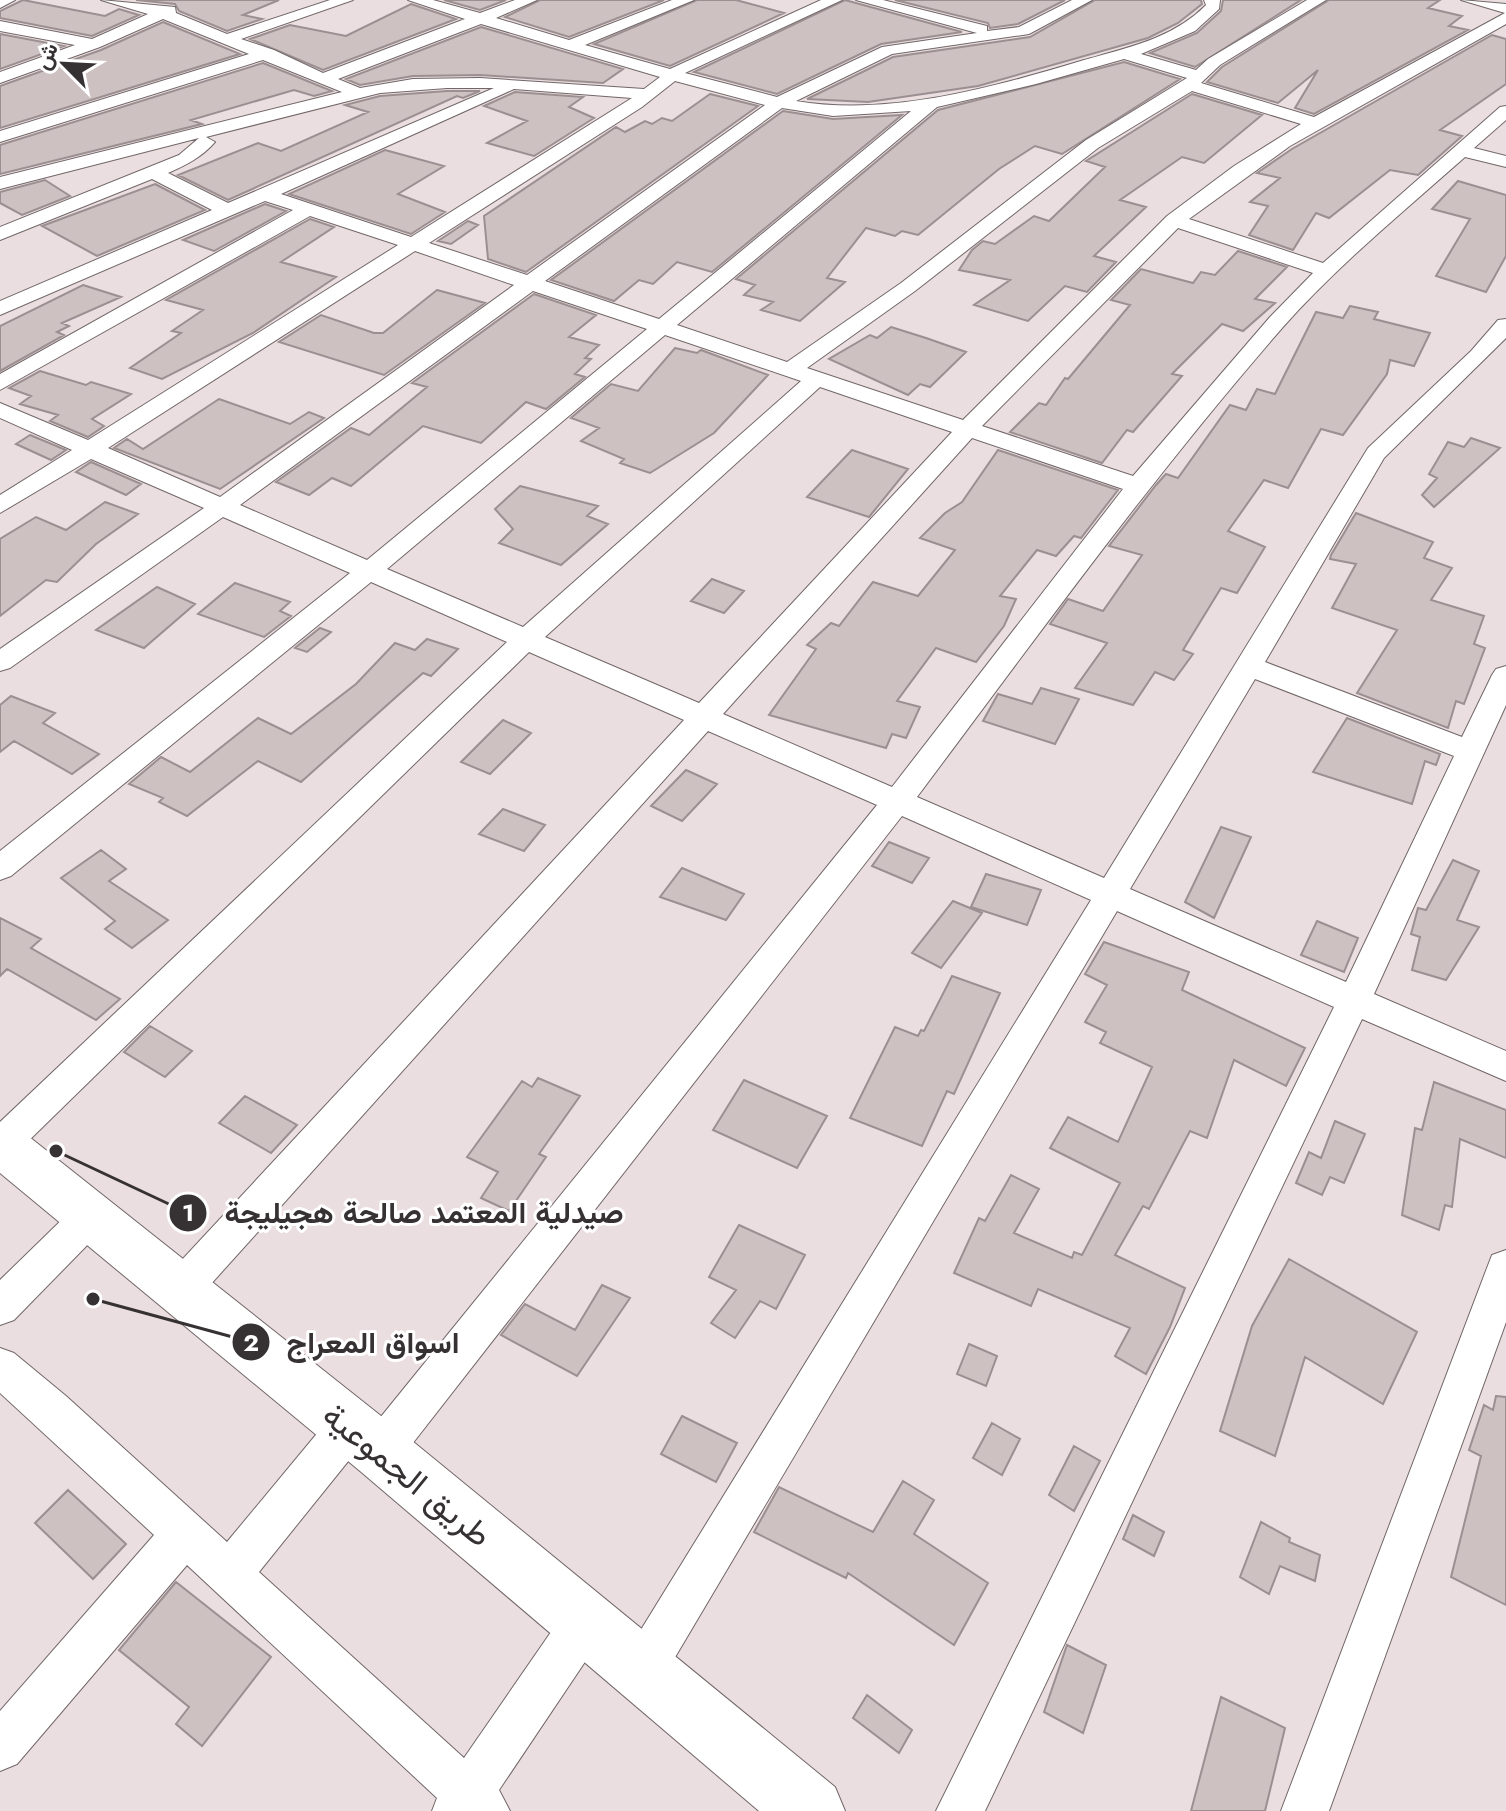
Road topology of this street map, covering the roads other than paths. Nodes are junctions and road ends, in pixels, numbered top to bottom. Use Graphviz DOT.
graph roads {
  1 [pos="7,0"];
  2 [pos="109,0"];
  3 [pos="192,0"];
  4 [pos="345,0"];
  5 [pos="416,0"];
  6 [pos="529,0"];
  7 [pos="686,0"];
  8 [pos="834,0"];
  9 [pos="1084,0"];
  10 [pos="1212,0"];
  11 [pos="1318,0"];
  12 [pos="1469,0"];
  13 [pos="876,1"];
  14 [pos="0,3"];
  15 [pos="1506,9"];
  16 [pos="163,13"];
  17 [pos="481,18"];
  18 [pos="1506,18"];
  19 [pos="0,26"];
  20 [pos="1004,35"];
  21 [pos="230,38"];
  22 [pos="94,44"];
  23 [pos="572,44"];
  24 [pos="268,53"];
  25 [pos="1124,54"];
  26 [pos="670,75"];
  27 [pos="2,76"];
  28 [pos="324,78"];
  29 [pos="1193,80"];
  30 [pos="517,84"];
  31 [pos="358,93"];
  32 [pos="648,94"];
  33 [pos="935,100"];
  34 [pos="778,103"];
  35 [pos="1506,111"];
  36 [pos="1315,123"];
  37 [pos="216,131"];
  38 [pos="0,137"];
  39 [pos="1461,150"];
  40 [pos="1506,162"];
  41 [pos="152,172"];
  42 [pos="0,183"];
  43 [pos="266,195"];
  44 [pos="307,210"];
  45 [pos="230,211"];
  46 [pos="1174,220"];
  47 [pos="0,234"];
  48 [pos="408,246"];
  49 [pos="1325,270"];
  50 [pos="527,285"];
  51 [pos="0,309"];
  52 [pos="1506,325"];
  53 [pos="663,329"];
  54 [pos="1492,360"];
  55 [pos="803,374"];
  56 [pos="0,383"];
  57 [pos="0,410"];
  58 [pos="968,428"];
  59 [pos="89,449"];
  60 [pos="1138,486"];
  61 [pos="0,506"];
  62 [pos="220,508"];
  63 [pos="369,571"];
  64 [pos="524,641"];
  65 [pos="0,662"];
  66 [pos="1249,666"];
  67 [pos="1506,675"];
  68 [pos="703,717"];
  69 [pos="1469,751"];
  70 [pos="897,802"];
  71 [pos="0,868"];
  72 [pos="1110,892"];
  73 [pos="1354,1001"];
  74 [pos="1506,1067"];
  75 [pos="1,1143"];
  76 [pos="90,1217"];
  77 [pos="1506,1268"];
  78 [pos="179,1291"];
  79 [pos="0,1307"];
  80 [pos="0,1367"];
  81 [pos="364,1439"];
  82 [pos="184,1534"];
  83 [pos="229,1574"];
  84 [pos="585,1622"];
  85 [pos="642,1670"];
  86 [pos="0,1747"];
  87 [pos="470,1806"];
  88 [pos="811,1811"];
  89 [pos="960,1811"];
  90 [pos="1305,1811"];
  1 -- 14 [label="street"];
  2 -- 16 [label="street"];
  3 -- 16 [label="street"];
  4 -- 21 [label="street"];
  5 -- 17 [label="street"];
  6 -- 17 [label="street"];
  7 -- 23 [label="street"];
  8 -- 26 [label="street"];
  9 -- 20 [label="street"];
  10 -- 25 [label="street"];
  11 -- 29 [label="street"];
  12 -- 15 [label="street"];
  13 -- 20 [label="street"];
  16 -- 21 [label="street"];
  16 -- 22 [label="street"];
  17 -- 23 [label="street"];
  17 -- 28 [label="street"];
  18 -- 36 [label="street"];
  19 -- 22 [label="street"];
  20 -- 34 [label="street"];
  21 -- 24 [label="street"];
  22 -- 27 [label="street"];
  23 -- 26 [label="street"];
  24 -- 28 [label="street"];
  24 -- 38 [label="street"];
  25 -- 29 [label="street"];
  25 -- 33 [label="street"];
  26 -- 32 [label="street"];
  26 -- 34 [label="street"];
  28 -- 31 [label="street"];
  29 -- 36 [label="street"];
  29 -- 55 [label="street"];
  30 -- 31 [label="street"];
  30 -- 32 [label="street"];
  30 -- 43 [label="street"];
  31 -- 37 [label="street"];
  32 -- 48 [label="street"];
  33 -- 34 [label="street"];
  33 -- 53 [label="street"];
  34 -- 50 [label="street"];
  35 -- 39 [label="street"];
  36 -- 46 [label="street"];
  37 -- 41 [label="street"];
  37 -- 42 [label="street"];
  39 -- 40 [label="street"];
  39 -- 49 [label="street"];
  41 -- 45 [label="street"];
  41 -- 47 [label="street"];
  43 -- 44 [label="street"];
  43 -- 45 [label="street"];
  44 -- 48 [label="street"];
  44 -- 56 [label="street"];
  45 -- 51 [label="street"];
  46 -- 49 [label="street"];
  46 -- 58 [label="street"];
  48 -- 50 [label="street"];
  48 -- 59 [label="street"];
  49 -- 60 [label="street"];
  50 -- 53 [label="street"];
  50 -- 62 [label="street"];
  52 -- 54 [label="street"];
  53 -- 55 [label="street"];
  53 -- 63 [label="street"];
  54 -- 66 [label="street"];
  55 -- 58 [label="street"];
  55 -- 64 [label="street"];
  57 -- 59 [label="street"];
  58 -- 60 [label="street"];
  58 -- 68 [label="street"];
  59 -- 61 [label="street"];
  59 -- 62 [label="street"];
  60 -- 70 [label="street"];
  62 -- 63 [label="street"];
  62 -- 65 [label="street"];
  63 -- 64 [label="street"];
  63 -- 71 [label="street"];
  64 -- 68 [label="street"];
  64 -- 75 [label="street"];
  66 -- 69 [label="street"];
  66 -- 72 [label="street"];
  67 -- 69 [label="street"];
  68 -- 70 [label="street"];
  68 -- 78 [label="street"];
  69 -- 73 [label="street"];
  70 -- 72 [label="street"];
  70 -- 81 [label="street"];
  72 -- 73 [label="street"];
  72 -- 85 [label="street"];
  73 -- 74 [label="street"];
  73 -- 89 [label="street"];
  75 -- 76 [label="main road, طريق الجموعية"];
  76 -- 78 [label="main road, طريق الجموعية"];
  76 -- 79 [label="street"];
  77 -- 90 [label="street"];
  78 -- 81 [label="main road, طريق الجموعية"];
  80 -- 82 [label="street"];
  81 -- 83 [label="street"];
  81 -- 84 [label="main road, طريق الجموعية"];
  82 -- 83 [label="street"];
  82 -- 86 [label="street"];
  83 -- 87 [label="street"];
  84 -- 85 [label="main road, طريق الجموعية"];
  84 -- 87 [label="street"];
  85 -- 88 [label="main road, طريق الجموعية"];
}
